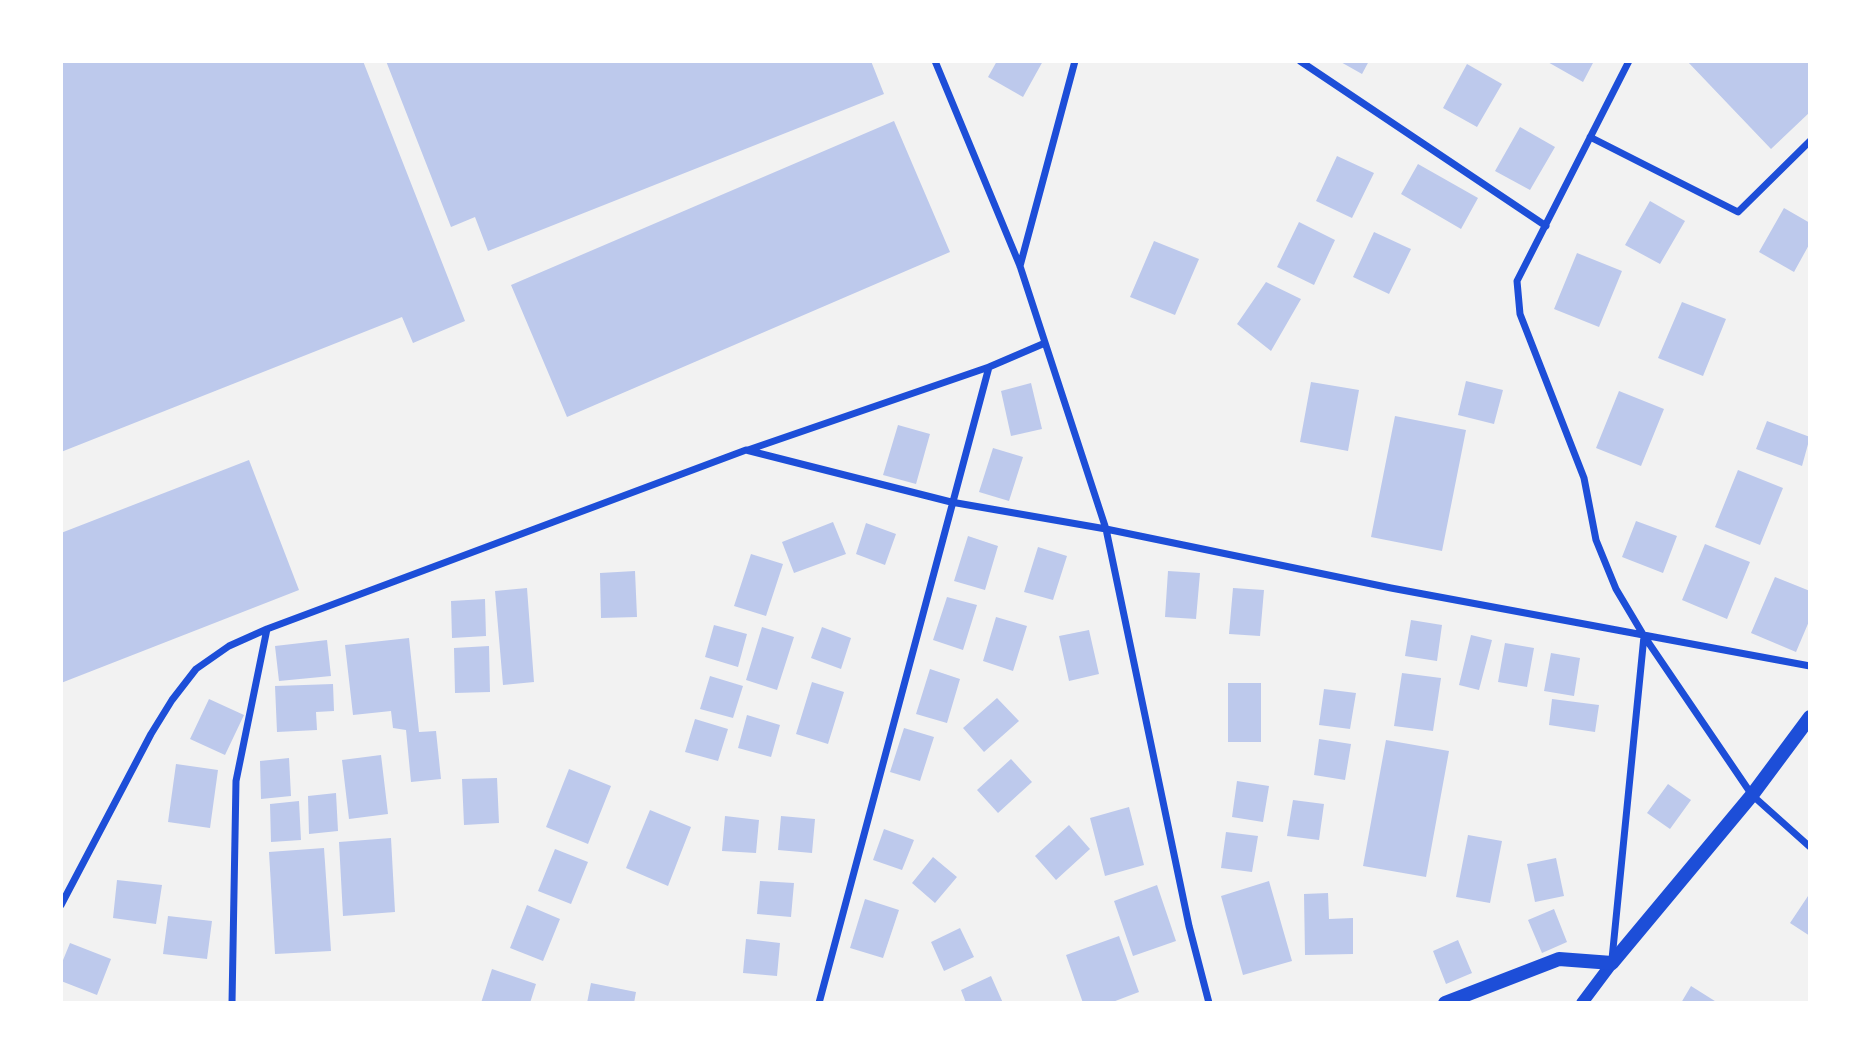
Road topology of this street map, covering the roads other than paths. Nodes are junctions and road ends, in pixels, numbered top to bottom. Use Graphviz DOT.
graph roads {
  1 [pos="935,61"];
  2 [pos="1075,61"];
  3 [pos="1300,61"];
  4 [pos="1629,61"];
  5 [pos="1590,137"];
  6 [pos="1810,141"];
  7 [pos="1546,226"];
  8 [pos="1020,266"];
  9 [pos="1045,343"];
  10 [pos="989,367"];
  11 [pos="746,450"];
  12 [pos="951,502"];
  13 [pos="1106,528"];
  14 [pos="267,629"];
  15 [pos="1644,636"];
  16 [pos="1810,666"];
  17 [pos="1810,718"];
  18 [pos="1752,795"];
  19 [pos="1810,847"];
  20 [pos="61,905"];
  21 [pos="1612,963"];
  22 [pos="232,1003"];
  23 [pos="819,1003"];
  24 [pos="1209,1003"];
  25 [pos="1444,1003"];
  26 [pos="1582,1003"];
  1 -- 8 [label="street"];
  2 -- 8 [label="street"];
  3 -- 7 [label="street"];
  4 -- 5 [label="street"];
  5 -- 6 [label="street"];
  5 -- 7 [label="street"];
  7 -- 15 [label="street"];
  8 -- 9 [label="street"];
  9 -- 10 [label="street"];
  9 -- 13 [label="street"];
  10 -- 11 [label="street"];
  10 -- 12 [label="street"];
  11 -- 12 [label="street"];
  11 -- 14 [label="street"];
  12 -- 13 [label="street"];
  12 -- 23 [label="street"];
  13 -- 15 [label="street"];
  13 -- 24 [label="street"];
  14 -- 20 [label="street"];
  14 -- 22 [label="street"];
  15 -- 16 [label="street"];
  15 -- 18 [label="street"];
  15 -- 21 [label="street"];
  17 -- 18 [label="main road"];
  18 -- 19 [label="street"];
  18 -- 21 [label="main road"];
  21 -- 25 [label="main road"];
  21 -- 26 [label="street"];
}
